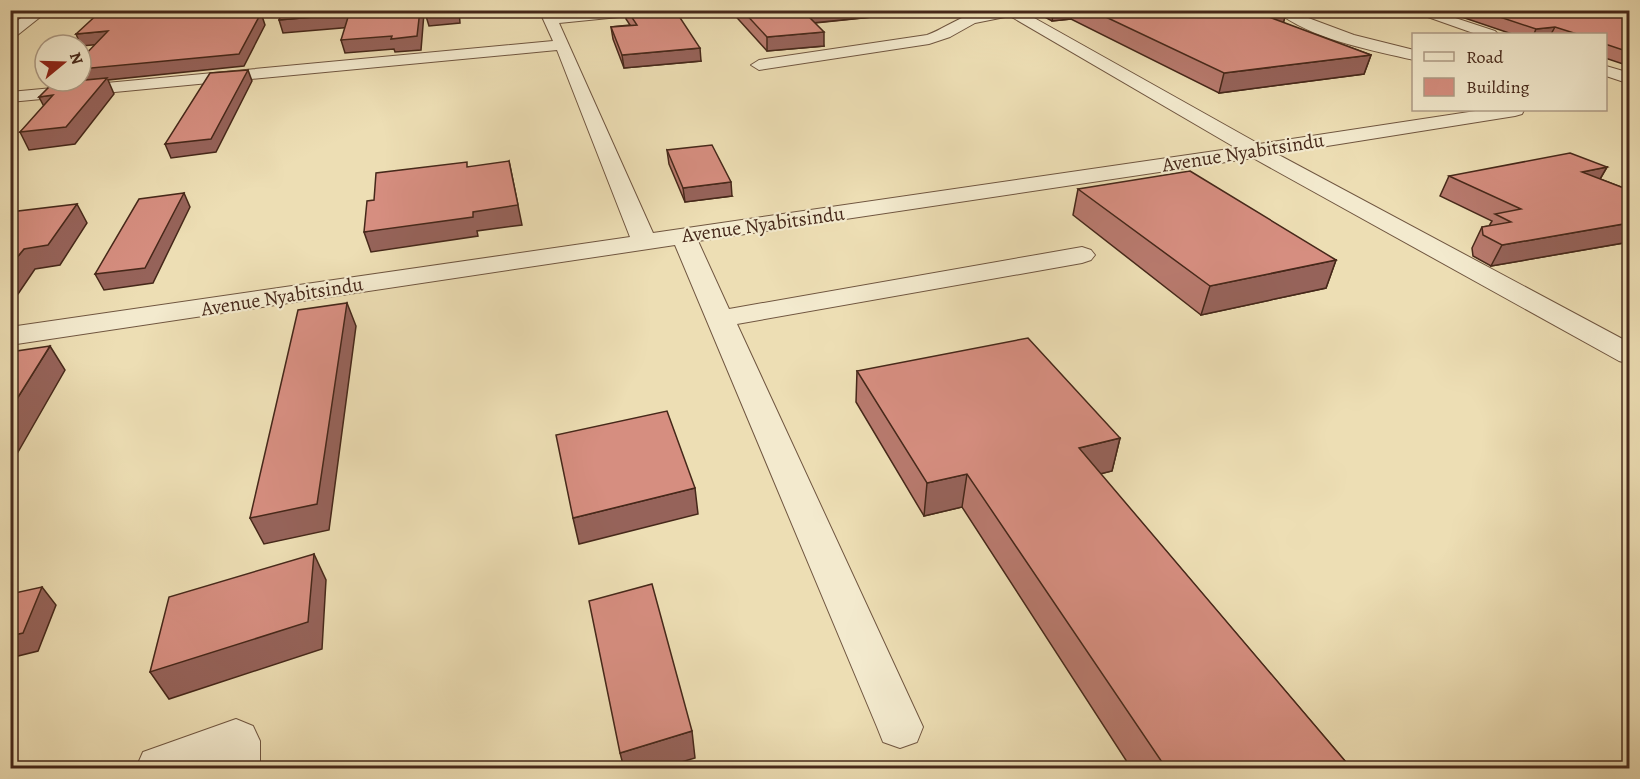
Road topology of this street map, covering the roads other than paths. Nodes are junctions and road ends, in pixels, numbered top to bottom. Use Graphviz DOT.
graph roads {
  1 [pos="42,10"];
  2 [pos="649,10"];
  3 [pos="1294,10"];
  4 [pos="1415,10"];
  5 [pos="1010,11"];
  6 [pos="549,15"];
  7 [pos="14,29"];
  8 [pos="1487,33"];
  9 [pos="563,45"];
  10 [pos="1410,56"];
  11 [pos="759,65"];
  12 [pos="1607,72"];
  13 [pos="1629,79"];
  14 [pos="10,97"];
  15 [pos="1509,111"];
  16 [pos="1256,151"];
  17 [pos="684,235"];
  18 [pos="644,241"];
  19 [pos="1082,255"];
  20 [pos="720,319"];
  21 [pos="10,336"];
  22 [pos="1629,355"];
  23 [pos="900,728"];
  24 [pos="160,768"];
  25 [pos="236,768"];
  1 -- 7 [label="street"];
  2 -- 6 [label="street"];
  3 -- 10 [label="street"];
  4 -- 8 [label="street"];
  5 -- 11 [label="street"];
  5 -- 16 [label="street"];
  6 -- 9 [label="street"];
  9 -- 14 [label="street"];
  9 -- 18 [label="street"];
  12 -- 13 [label="street"];
  15 -- 16 [label="street, Avenue Nyabitsindu"];
  16 -- 17 [label="street, Avenue Nyabitsindu"];
  16 -- 22 [label="street"];
  17 -- 18 [label="street, Avenue Nyabitsindu"];
  17 -- 20 [label="street"];
  18 -- 21 [label="street, Avenue Nyabitsindu"];
  19 -- 20 [label="street"];
  20 -- 23 [label="street"];
  24 -- 25 [label="street"];
}
